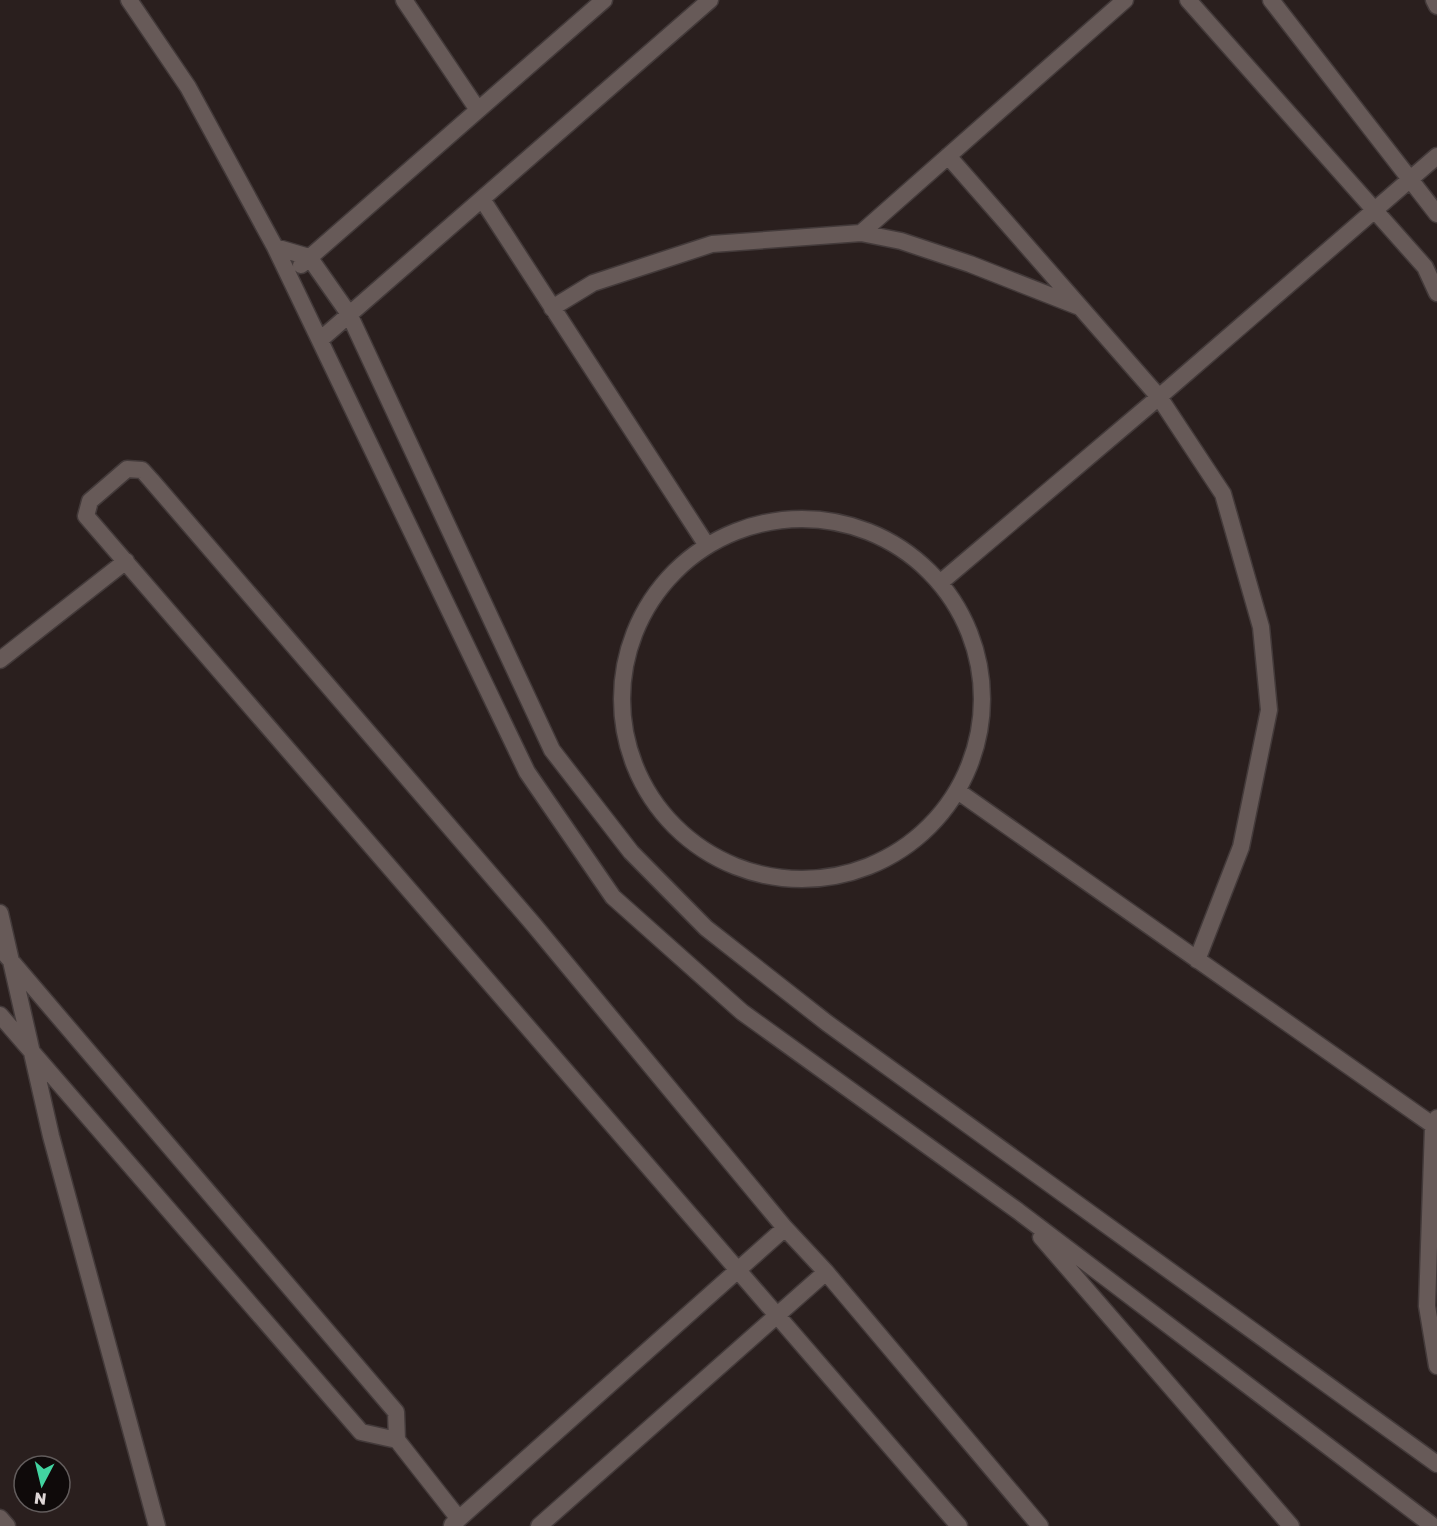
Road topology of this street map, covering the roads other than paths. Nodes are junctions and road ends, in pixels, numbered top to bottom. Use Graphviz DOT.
graph roads {
  1 [pos="129,0"];
  2 [pos="404,0"];
  3 [pos="604,0"];
  4 [pos="710,0"];
  5 [pos="1125,0"];
  6 [pos="1188,0"];
  7 [pos="1271,0"];
  8 [pos="1434,0"];
  9 [pos="1437,6"];
  10 [pos="478,110"];
  11 [pos="948,156"];
  12 [pos="1437,156"];
  13 [pos="1410,180"];
  14 [pos="482,199"];
  15 [pos="1375,210"];
  16 [pos="1437,214"];
  17 [pos="861,233"];
  18 [pos="275,247"];
  19 [pos="309,257"];
  20 [pos="289,276"];
  21 [pos="1437,293"];
  22 [pos="552,308"];
  23 [pos="1081,308"];
  24 [pos="349,314"];
  25 [pos="320,340"];
  26 [pos="1159,397"];
  27 [pos="706,544"];
  28 [pos="126,561"];
  29 [pos="941,582"];
  30 [pos="0,660"];
  31 [pos="959,792"];
  32 [pos="0,913"];
  33 [pos="5,954"];
  34 [pos="1197,960"];
  35 [pos="0,1015"];
  36 [pos="32,1053"];
  37 [pos="1436,1124"];
  38 [pos="1018,1211"];
  39 [pos="785,1228"];
  40 [pos="738,1269"];
  41 [pos="826,1272"];
  42 [pos="777,1315"];
  43 [pos="1437,1366"];
  44 [pos="398,1440"];
  45 [pos="1437,1464"];
  46 [pos="0,1518"];
  47 [pos="455,1523"];
  48 [pos="7,1526"];
  49 [pos="157,1526"];
  50 [pos="539,1526"];
  51 [pos="959,1526"];
  52 [pos="1040,1526"];
  53 [pos="1291,1526"];
  54 [pos="1433,1526"];
  1 -- 18 [label="street"];
  2 -- 10 [label="street"];
  3 -- 10 [label="street"];
  4 -- 14 [label="street"];
  5 -- 11 [label="street"];
  6 -- 15 [label="street"];
  7 -- 13 [label="street"];
  8 -- 9 [label="street"];
  10 -- 19 [label="street"];
  11 -- 17 [label="street"];
  11 -- 23 [label="street"];
  12 -- 13 [label="street"];
  13 -- 15 [label="street"];
  13 -- 16 [label="street"];
  14 -- 22 [label="street"];
  14 -- 24 [label="street"];
  15 -- 21 [label="street"];
  15 -- 26 [label="street"];
  17 -- 22 [label="street"];
  17 -- 23 [label="street"];
  18 -- 19 [label="street"];
  18 -- 20 [label="street"];
  19 -- 20 [label="street"];
  19 -- 24 [label="street"];
  20 -- 25 [label="street"];
  22 -- 27 [label="street"];
  23 -- 26 [label="street"];
  24 -- 25 [label="street"];
  24 -- 45 [label="street"];
  25 -- 38 [label="street"];
  26 -- 29 [label="street"];
  26 -- 34 [label="street"];
  27 -- 29 [label="street"];
  27 -- 31 [label="street"];
  28 -- 30 [label="street"];
  28 -- 39 [label="street"];
  28 -- 40 [label="street"];
  29 -- 31 [label="street"];
  31 -- 34 [label="street"];
  32 -- 33 [label="street"];
  33 -- 36 [label="street"];
  33 -- 44 [label="street"];
  34 -- 37 [label="street"];
  35 -- 36 [label="street"];
  36 -- 44 [label="street"];
  36 -- 49 [label="street"];
  37 -- 43 [label="street"];
  38 -- 53 [label="street"];
  38 -- 54 [label="street"];
  39 -- 40 [label="street"];
  39 -- 41 [label="street"];
  40 -- 42 [label="street"];
  40 -- 47 [label="street"];
  41 -- 42 [label="street"];
  41 -- 52 [label="street"];
  42 -- 50 [label="street"];
  42 -- 51 [label="street"];
  44 -- 47 [label="street"];
  46 -- 48 [label="street"];
}
